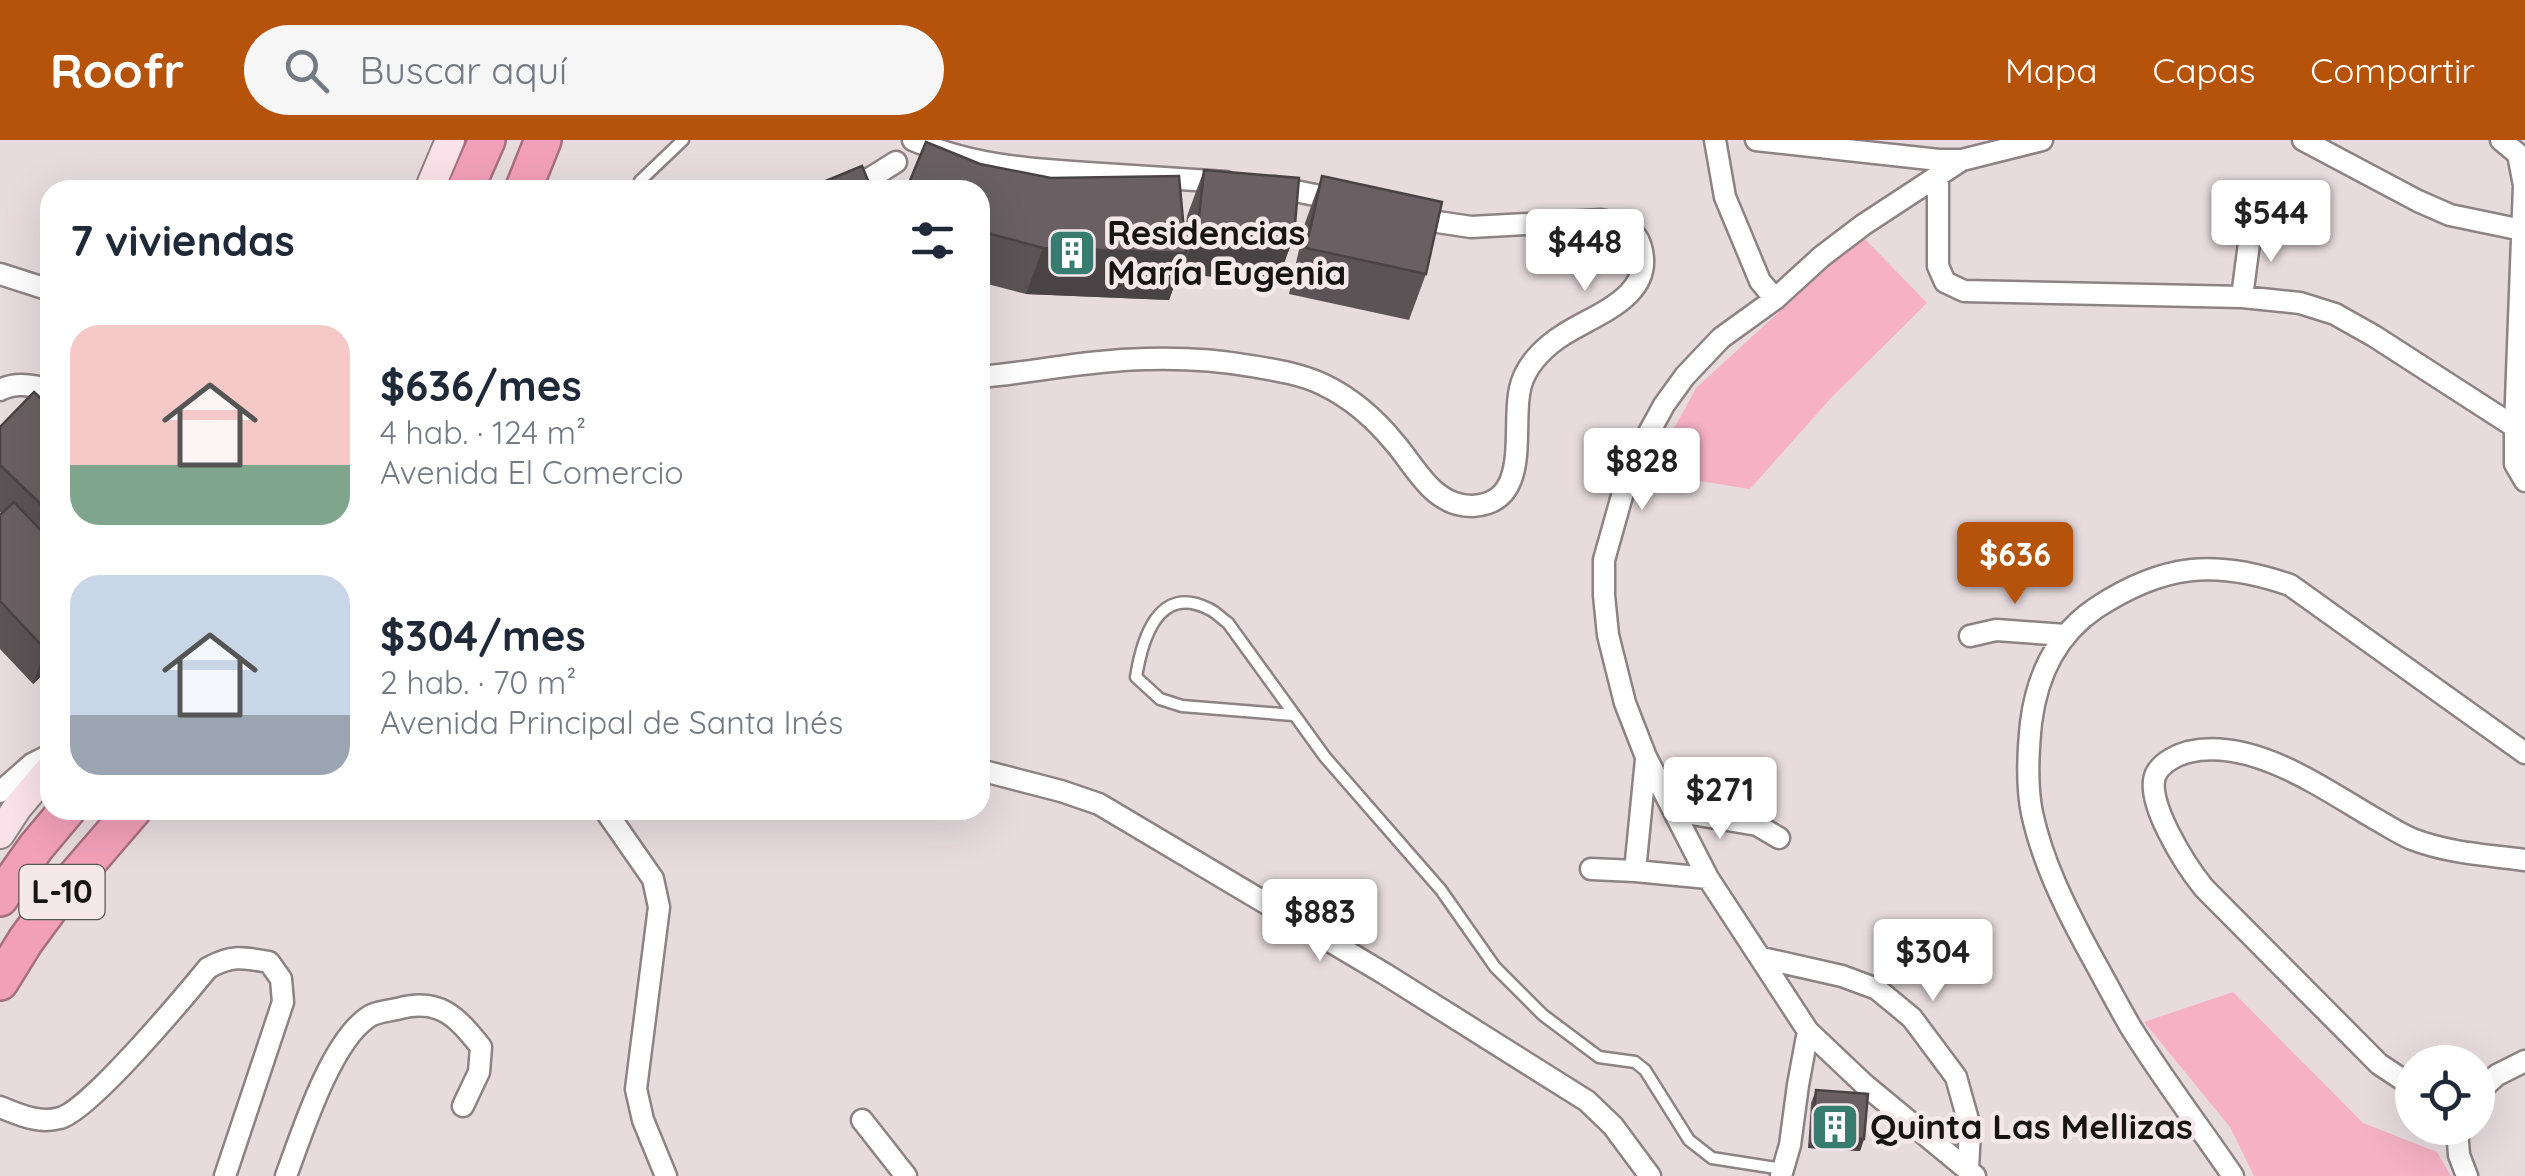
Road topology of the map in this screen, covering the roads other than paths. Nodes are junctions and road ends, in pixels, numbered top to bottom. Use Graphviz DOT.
graph roads {
  1 [pos="450,140"];
  2 [pos="487,140"];
  3 [pos="543,140"];
  4 [pos="683,140"];
  5 [pos="913,140"];
  6 [pos="1715,140"];
  7 [pos="1756,140"];
  8 [pos="2042,140"];
  9 [pos="2303,140"];
  10 [pos="2501,140"];
  11 [pos="1938,159"];
  12 [pos="896,162"];
  13 [pos="433,180"];
  14 [pos="470,180"];
  15 [pos="527,180"];
  16 [pos="641,180"];
  17 [pos="866,180"];
  18 [pos="1362,205"];
  19 [pos="1396,214"];
  20 [pos="2251,228"];
  21 [pos="2522,230"];
  22 [pos="0,274"];
  23 [pos="40,287"];
  24 [pos="2242,297"];
  25 [pos="1776,298"];
  26 [pos="990,375"];
  27 [pos="40,387"];
  28 [pos="0,390"];
  29 [pos="2515,427"];
  30 [pos="2525,481"];
  31 [pos="2064,635"];
  32 [pos="1970,636"];
  33 [pos="1293,715"];
  34 [pos="2525,753"];
  35 [pos="1646,757"];
  36 [pos="40,760"];
  37 [pos="990,773"];
  38 [pos="40,781"];
  39 [pos="0,792"];
  40 [pos="1674,811"];
  41 [pos="58,820"];
  42 [pos="124,820"];
  43 [pos="612,820"];
  44 [pos="0,834"];
  45 [pos="1779,838"];
  46 [pos="2525,860"];
  47 [pos="1592,869"];
  48 [pos="1635,871"];
  49 [pos="1708,878"];
  50 [pos="0,898"];
  51 [pos="1762,958"];
  52 [pos="0,982"];
  53 [pos="1808,1031"];
  54 [pos="2525,1061"];
  55 [pos="2395,1075"];
  56 [pos="2495,1076"];
  57 [pos="463,1106"];
  58 [pos="0,1107"];
  59 [pos="862,1120"];
  60 [pos="2458,1145"];
  61 [pos="1782,1172"];
  62 [pos="1972,1173"];
  63 [pos="226,1176"];
  64 [pos="286,1176"];
  65 [pos="666,1176"];
  66 [pos="906,1176"];
  67 [pos="1650,1176"];
  68 [pos="2234,1176"];
  69 [pos="2468,1176"];
  1 -- 13 [label="street"];
  2 -- 14 [label="highway"];
  3 -- 15 [label="highway"];
  4 -- 16 [label="lane"];
  5 -- 18 [label="street"];
  6 -- 25 [label="street"];
  7 -- 11 [label="street"];
  8 -- 11 [label="street"];
  9 -- 21 [label="street"];
  10 -- 21 [label="street"];
  11 -- 24 [label="street"];
  11 -- 25 [label="street"];
  12 -- 17 [label="street"];
  19 -- 26 [label="street"];
  20 -- 24 [label="street"];
  21 -- 29 [label="street"];
  22 -- 23 [label="street"];
  24 -- 29 [label="street"];
  25 -- 35 [label="street"];
  27 -- 28 [label="street"];
  29 -- 30 [label="street"];
  31 -- 32 [label="street"];
  31 -- 34 [label="street"];
  31 -- 68 [label="street"];
  33 -- 33 [label="lane"];
  33 -- 61 [label="lane"];
  35 -- 40 [label="street"];
  35 -- 48 [label="street"];
  36 -- 39 [label="street"];
  37 -- 67 [label="street"];
  38 -- 44 [label="street"];
  40 -- 45 [label="street"];
  40 -- 49 [label="street"];
  41 -- 50 [label="highway, L-10"];
  42 -- 52 [label="highway, L-10"];
  43 -- 65 [label="street"];
  46 -- 55 [label="street"];
  47 -- 48 [label="street"];
  48 -- 49 [label="street"];
  49 -- 51 [label="street"];
  51 -- 53 [label="street"];
  51 -- 62 [label="street"];
  53 -- 61 [label="street"];
  53 -- 62 [label="street"];
  54 -- 56 [label="street"];
  57 -- 64 [label="street"];
  58 -- 63 [label="street"];
  59 -- 66 [label="street"];
  60 -- 69 [label="street"];
}
